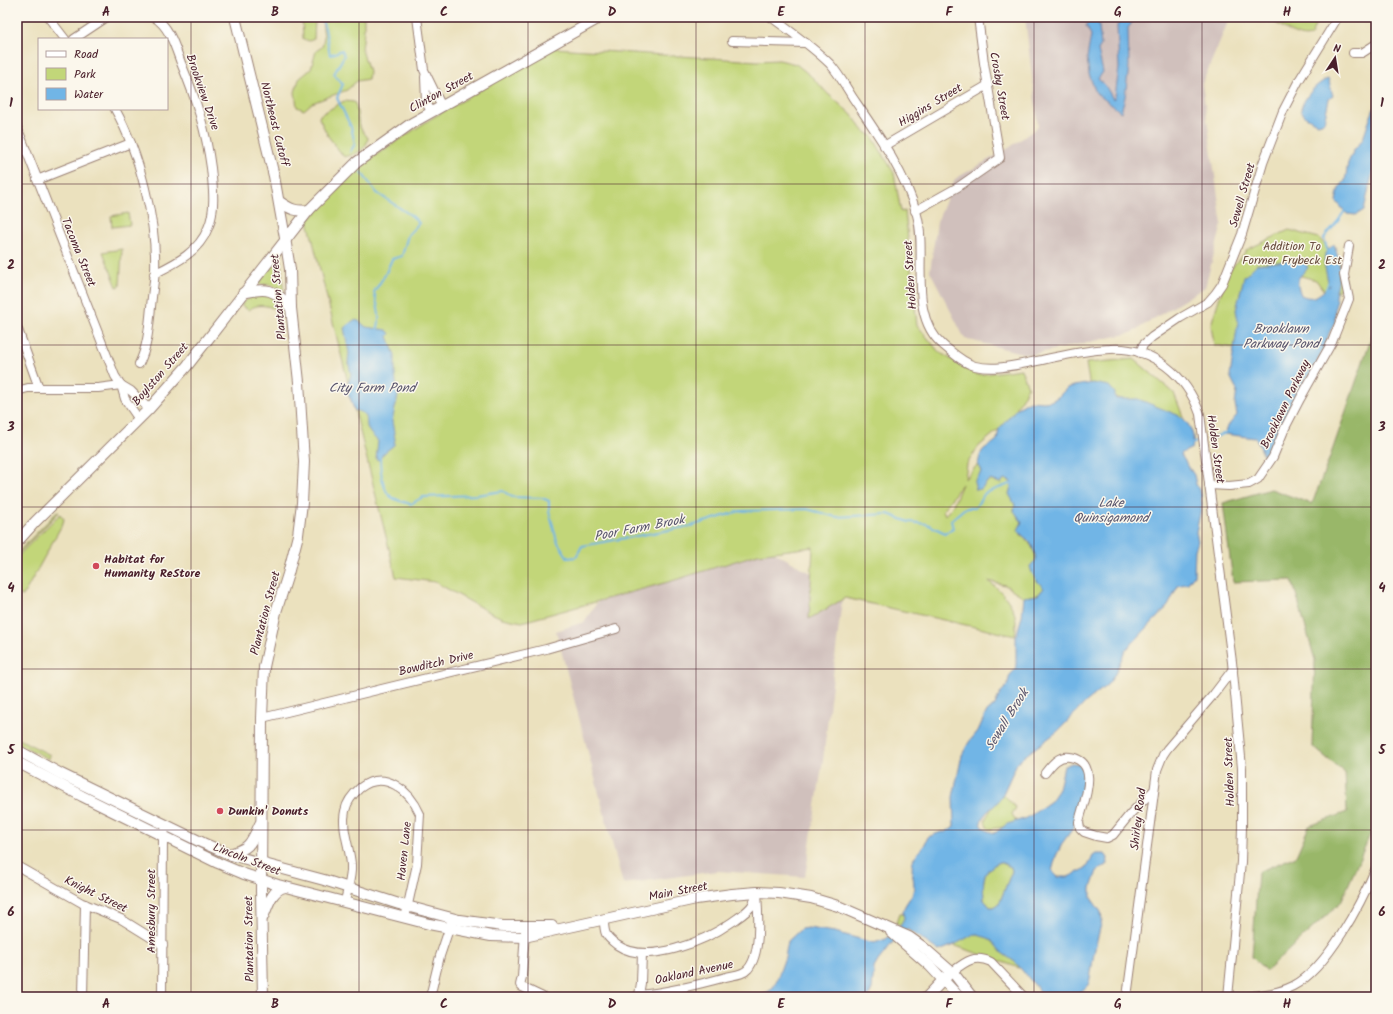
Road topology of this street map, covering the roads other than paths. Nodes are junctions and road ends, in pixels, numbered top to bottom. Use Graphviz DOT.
graph roads {
  1 [pos="48,17"];
  2 [pos="154,17"];
  3 [pos="235,17"];
  4 [pos="417,17"];
  5 [pos="600,17"];
  6 [pos="771,17"];
  7 [pos="978,17"];
  8 [pos="1338,17"];
  9 [pos="105,18"];
  10 [pos="64,38"];
  11 [pos="75,38"];
  12 [pos="732,41"];
  13 [pos="806,42"];
  14 [pos="1376,44"];
  15 [pos="1353,53"];
  16 [pos="424,65"];
  17 [pos="988,84"];
  18 [pos="441,105"];
  19 [pos="115,110"];
  20 [pos="431,112"];
  21 [pos="17,127"];
  22 [pos="132,143"];
  23 [pos="884,146"];
  24 [pos="38,180"];
  25 [pos="280,202"];
  26 [pos="309,210"];
  27 [pos="915,211"];
  28 [pos="286,238"];
  29 [pos="1349,246"];
  30 [pos="154,274"];
  31 [pos="243,293"];
  32 [pos="291,308"];
  33 [pos="17,327"];
  34 [pos="1140,353"];
  35 [pos="139,364"];
  36 [pos="121,385"];
  37 [pos="39,388"];
  38 [pos="17,391"];
  39 [pos="149,409"];
  40 [pos="138,418"];
  41 [pos="1209,486"];
  42 [pos="17,542"];
  43 [pos="616,629"];
  44 [pos="1233,669"];
  45 [pos="262,718"];
  46 [pos="17,750"];
  47 [pos="17,762"];
  48 [pos="1045,773"];
  49 [pos="52,775"];
  50 [pos="83,784"];
  51 [pos="1154,790"];
  52 [pos="78,794"];
  53 [pos="262,821"];
  54 [pos="167,825"];
  55 [pos="163,836"];
  56 [pos="229,854"];
  57 [pos="261,864"];
  58 [pos="17,866"];
  59 [pos="1376,868"];
  60 [pos="262,880"];
  61 [pos="285,886"];
  62 [pos="348,888"];
  63 [pos="758,892"];
  64 [pos="345,902"];
  65 [pos="85,904"];
  66 [pos="407,906"];
  67 [pos="405,918"];
  68 [pos="452,918"];
  69 [pos="604,919"];
  70 [pos="261,921"];
  71 [pos="482,924"];
  72 [pos="449,928"];
  73 [pos="525,932"];
  74 [pos="484,935"];
  75 [pos="906,940"];
  76 [pos="163,945"];
  77 [pos="642,953"];
  78 [pos="952,972"];
  79 [pos="943,979"];
  80 [pos="638,996"];
  81 [pos="83,997"];
  82 [pos="162,997"];
  83 [pos="263,997"];
  84 [pos="430,997"];
  85 [pos="543,997"];
  86 [pos="927,997"];
  87 [pos="959,997"];
  88 [pos="972,997"];
  89 [pos="1024,997"];
  90 [pos="1127,997"];
  91 [pos="1228,997"];
  92 [pos="1246,997"];
  1 -- 10 [label="street"];
  2 -- 30 [label="street, Brookview Drive"];
  3 -- 25 [label="main road, Northeast Cutoff"];
  4 -- 16 [label="street"];
  5 -- 18 [label="main road, Clinton Street"];
  6 -- 13 [label="street, Holden Street"];
  7 -- 17 [label="street, Crosby Street"];
  8 -- 34 [label="street, Sewell Street"];
  9 -- 11 [label="street"];
  12 -- 13 [label="street"];
  13 -- 23 [label="street, Holden Street"];
  14 -- 15 [label="street"];
  16 -- 18 [label="street"];
  16 -- 20 [label="street"];
  17 -- 23 [label="street, Higgins Street"];
  17 -- 27 [label="street, Crosby Street"];
  18 -- 20 [label="main road, Clinton Street"];
  19 -- 22 [label="street"];
  20 -- 26 [label="main road, Clinton Street"];
  21 -- 24 [label="street, Tacoma Street"];
  22 -- 24 [label="street"];
  22 -- 30 [label="street"];
  23 -- 27 [label="street, Holden Street"];
  24 -- 36 [label="street, Tacoma Street"];
  25 -- 26 [label="main road"];
  25 -- 28 [label="main road, Northeast Cutoff"];
  26 -- 28 [label="main road, Boylston Street"];
  27 -- 34 [label="street, Holden Street"];
  28 -- 31 [label="main road, Boylston Street"];
  28 -- 32 [label="main road, Plantation Street"];
  29 -- 41 [label="street, Brooklawn Parkway"];
  30 -- 35 [label="street"];
  31 -- 32 [label="main road"];
  31 -- 39 [label="main road, Boylston Street"];
  32 -- 45 [label="main road, Plantation Street"];
  33 -- 37 [label="street"];
  34 -- 41 [label="street, Holden Street"];
  36 -- 37 [label="street"];
  36 -- 39 [label="street, Tacoma Street"];
  36 -- 40 [label="street, Tacoma Street"];
  37 -- 38 [label="street"];
  39 -- 40 [label="main road, Boylston Street"];
  40 -- 42 [label="main road, Boylston Street"];
  41 -- 44 [label="street, Holden Street"];
  43 -- 45 [label="street, Bowditch Drive"];
  44 -- 51 [label="street, Shirley Road"];
  44 -- 91 [label="street, Holden Street"];
  45 -- 53 [label="main road, Plantation Street"];
  46 -- 49 [label="main road, Lincoln Street"];
  47 -- 49 [label="main road, Lincoln Street"];
  48 -- 51 [label="street"];
  49 -- 50 [label="main road, Lincoln Street"];
  49 -- 52 [label="main road, Lincoln Street"];
  50 -- 52 [label="main road"];
  50 -- 54 [label="main road, Lincoln Street"];
  51 -- 90 [label="street, Shirley Road"];
  52 -- 55 [label="main road, Lincoln Street"];
  53 -- 56 [label="main road"];
  53 -- 57 [label="main road, Plantation Street"];
  54 -- 55 [label="street, Amesbury Street"];
  54 -- 56 [label="main road, Lincoln Street"];
  55 -- 60 [label="main road, Lincoln Street"];
  55 -- 76 [label="street, Amesbury Street"];
  56 -- 57 [label="main road, Lincoln Street"];
  57 -- 60 [label="main road, Plantation Street"];
  57 -- 62 [label="main road, Lincoln Street"];
  58 -- 65 [label="street, Knight Street"];
  59 -- 92 [label="street"];
  60 -- 61 [label="main road, Lincoln Street"];
  60 -- 70 [label="main road, Plantation Street"];
  61 -- 64 [label="main road, Lincoln Street"];
  61 -- 70 [label="main road"];
  62 -- 64 [label="street, Haven Lane"];
  62 -- 66 [label="main road, Lincoln Street"];
  62 -- 66 [label="street, Haven Lane"];
  63 -- 69 [label="main road, Main Street"];
  63 -- 75 [label="main road, Main Street"];
  63 -- 77 [label="street"];
  63 -- 80 [label="street, Oakland Avenue"];
  64 -- 67 [label="main road, Lincoln Street"];
  65 -- 76 [label="street, Knight Street"];
  65 -- 81 [label="street"];
  66 -- 67 [label="street, Haven Lane"];
  66 -- 68 [label="main road, Lincoln Street"];
  67 -- 72 [label="main road, Lincoln Street"];
  68 -- 71 [label="main road, Lincoln Street"];
  68 -- 72 [label="street"];
  69 -- 73 [label="main road, Main Street"];
  69 -- 77 [label="street"];
  70 -- 83 [label="main road, Plantation Street"];
  71 -- 73 [label="main road, Main Street"];
  72 -- 74 [label="main road, Lincoln Street"];
  72 -- 84 [label="street"];
  73 -- 74 [label="main road, Main Street"];
  73 -- 85 [label="street"];
  75 -- 78 [label="main road, Main Street"];
  75 -- 79 [label="main road, Main Street"];
  76 -- 82 [label="street, Amesbury Street"];
  77 -- 80 [label="street"];
  78 -- 79 [label="main road"];
  78 -- 88 [label="main road, Main Street"];
  78 -- 89 [label="street"];
  79 -- 86 [label="main road"];
  79 -- 87 [label="main road, Main Street"];
}
